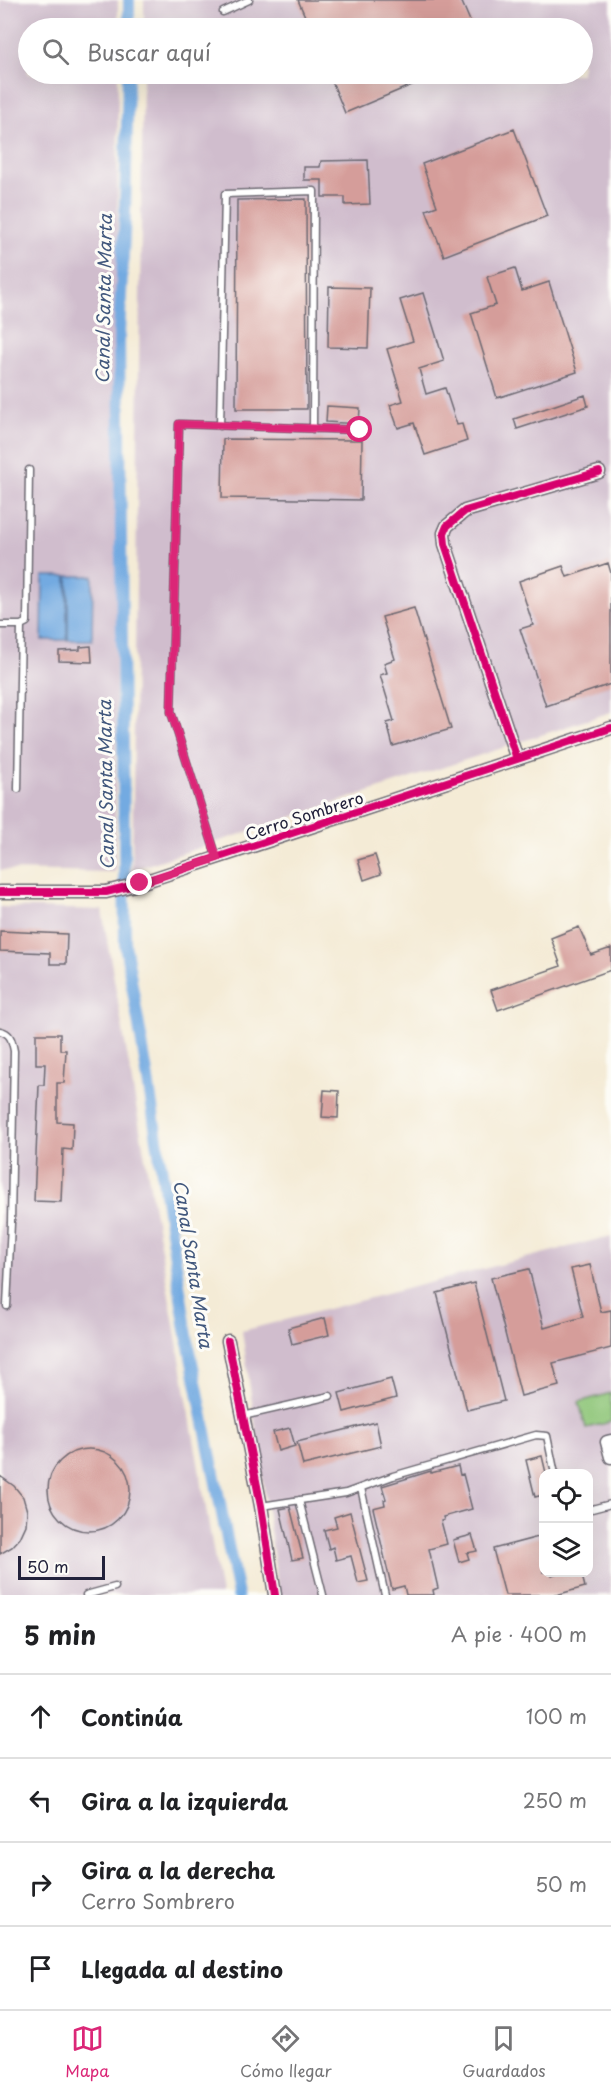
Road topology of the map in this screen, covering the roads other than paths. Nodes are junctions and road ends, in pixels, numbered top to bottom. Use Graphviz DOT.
graph roads {
  1 [pos="249,0"];
  2 [pos="223,12"];
  3 [pos="220,426"];
  4 [pos="313,429"];
  5 [pos="360,430"];
  6 [pos="29,470"];
  7 [pos="599,471"];
  8 [pos="0,625"];
  9 [pos="21,625"];
  10 [pos="611,728"];
  11 [pos="517,759"];
  12 [pos="18,789"];
  13 [pos="217,858"];
  14 [pos="0,892"];
  15 [pos="0,1031"];
  16 [pos="7,1306"];
  17 [pos="228,1341"];
  18 [pos="330,1396"];
  19 [pos="243,1416"];
  20 [pos="611,1441"];
  21 [pos="611,1457"];
  22 [pos="554,1469"];
  23 [pos="361,1488"];
  24 [pos="299,1500"];
  25 [pos="611,1504"];
  26 [pos="261,1506"];
  27 [pos="593,1509"];
  28 [pos="115,1587"];
  29 [pos="86,1595"];
  30 [pos="275,1595"];
  31 [pos="323,1595"];
  32 [pos="385,1595"];
  1 -- 2 [label="lane"];
  3 -- 4 [label="lane"];
  3 -- 4 [label="lane"];
  3 -- 13 [label="lane"];
  4 -- 5 [label="lane"];
  6 -- 9 [label="lane"];
  7 -- 11 [label="street"];
  8 -- 9 [label="lane"];
  9 -- 12 [label="lane"];
  10 -- 11 [label="street, Cerro Sombrero"];
  11 -- 13 [label="street, Cerro Sombrero"];
  13 -- 14 [label="street, Cerro Sombrero"];
  15 -- 16 [label="lane"];
  17 -- 19 [label="street"];
  18 -- 19 [label="lane"];
  19 -- 26 [label="street"];
  20 -- 21 [label="street"];
  22 -- 23 [label="lane"];
  23 -- 24 [label="lane"];
  23 -- 32 [label="lane"];
  24 -- 26 [label="lane"];
  24 -- 31 [label="lane"];
  25 -- 27 [label="lane"];
  26 -- 30 [label="street"];
  28 -- 29 [label="lane"];
}
